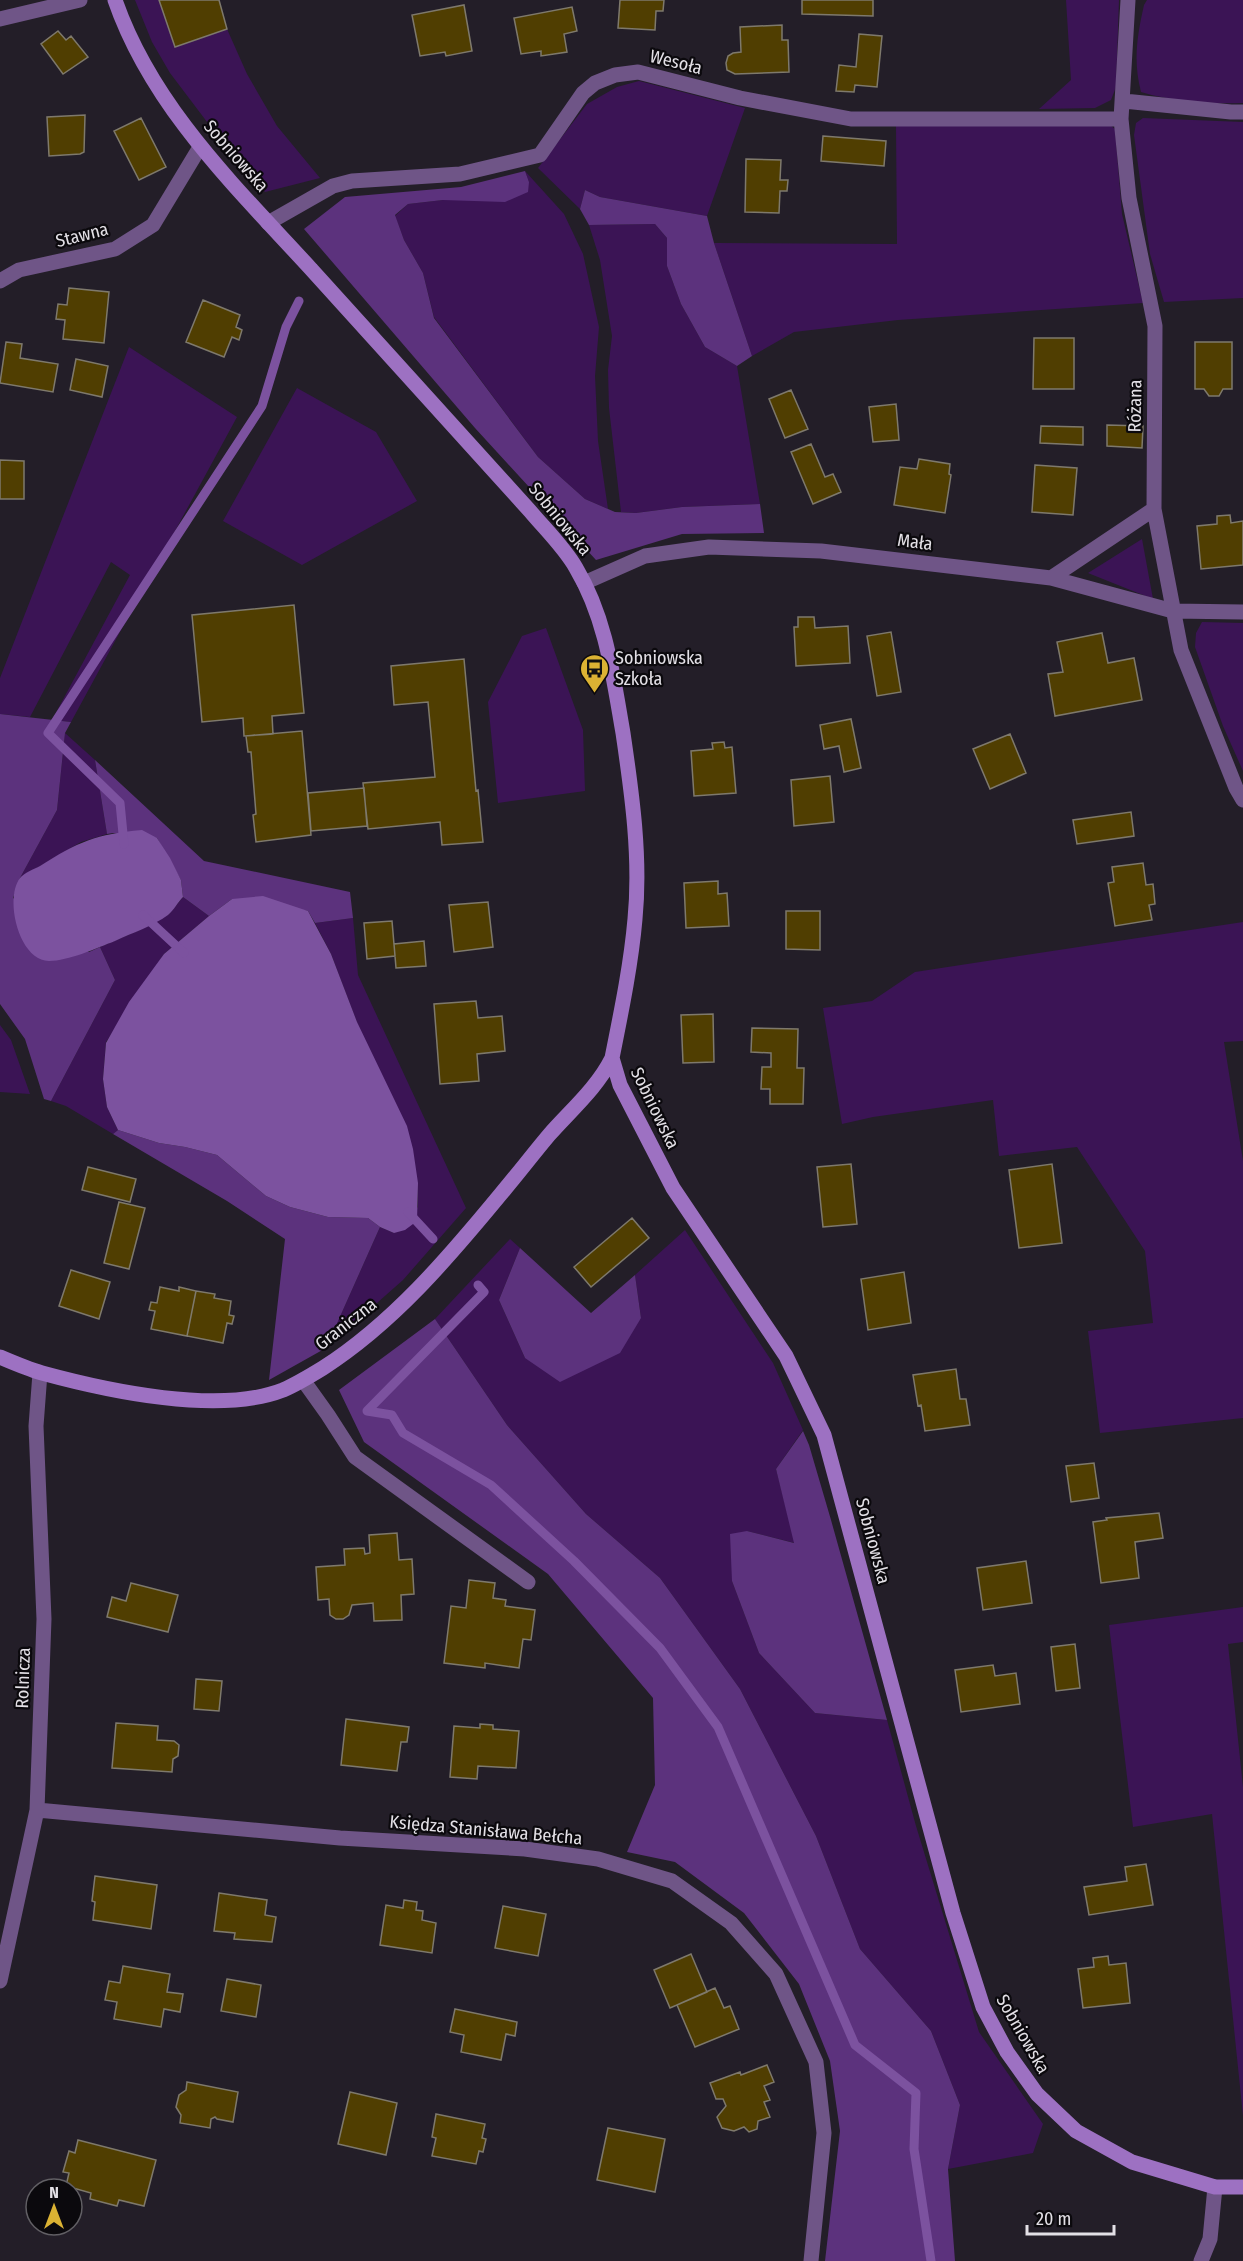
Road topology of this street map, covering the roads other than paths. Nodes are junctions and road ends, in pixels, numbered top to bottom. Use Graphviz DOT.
graph roads {
  1 [pos="80,0"];
  2 [pos="115,0"];
  3 [pos="1128,0"];
  4 [pos="0,19"];
  5 [pos="1124,101"];
  6 [pos="1243,112"];
  7 [pos="1121,119"];
  8 [pos="200,147"];
  9 [pos="268,223"];
  10 [pos="0,281"];
  11 [pos="1154,509"];
  12 [pos="1051,578"];
  13 [pos="584,583"];
  14 [pos="1173,611"];
  15 [pos="1243,612"];
  16 [pos="1243,800"];
  17 [pos="612,1058"];
  18 [pos="0,1357"];
  19 [pos="40,1373"];
  20 [pos="303,1380"];
  21 [pos="528,1582"];
  22 [pos="37,1810"];
  23 [pos="0,1981"];
  24 [pos="1215,2187"];
  25 [pos="1243,2187"];
  26 [pos="811,2261"];
  27 [pos="1201,2261"];
  1 -- 4 [label="street"];
  2 -- 8 [label="street, Sobniowska"];
  3 -- 5 [label="street, Różana"];
  5 -- 6 [label="street"];
  5 -- 7 [label="street, Różana"];
  7 -- 9 [label="street, Wesoła"];
  7 -- 11 [label="street, Różana"];
  8 -- 9 [label="street, Sobniowska"];
  8 -- 10 [label="street, Stawna"];
  9 -- 13 [label="street, Sobniowska"];
  11 -- 12 [label="street"];
  11 -- 14 [label="street, Różana"];
  12 -- 13 [label="street, Mała"];
  12 -- 14 [label="street, Mała"];
  13 -- 17 [label="street, Sobniowska"];
  14 -- 15 [label="street, Mała"];
  14 -- 16 [label="street, Różana"];
  17 -- 20 [label="street, Graniczna"];
  17 -- 24 [label="street, Sobniowska"];
  18 -- 19 [label="street, Graniczna"];
  19 -- 20 [label="street, Graniczna"];
  19 -- 22 [label="street, Rolnicza"];
  20 -- 21 [label="street"];
  22 -- 23 [label="street, Rolnicza"];
  22 -- 26 [label="street, Księdza Stanisława Bełcha"];
  24 -- 25 [label="street, Sobniowska"];
  24 -- 27 [label="street"];
}
